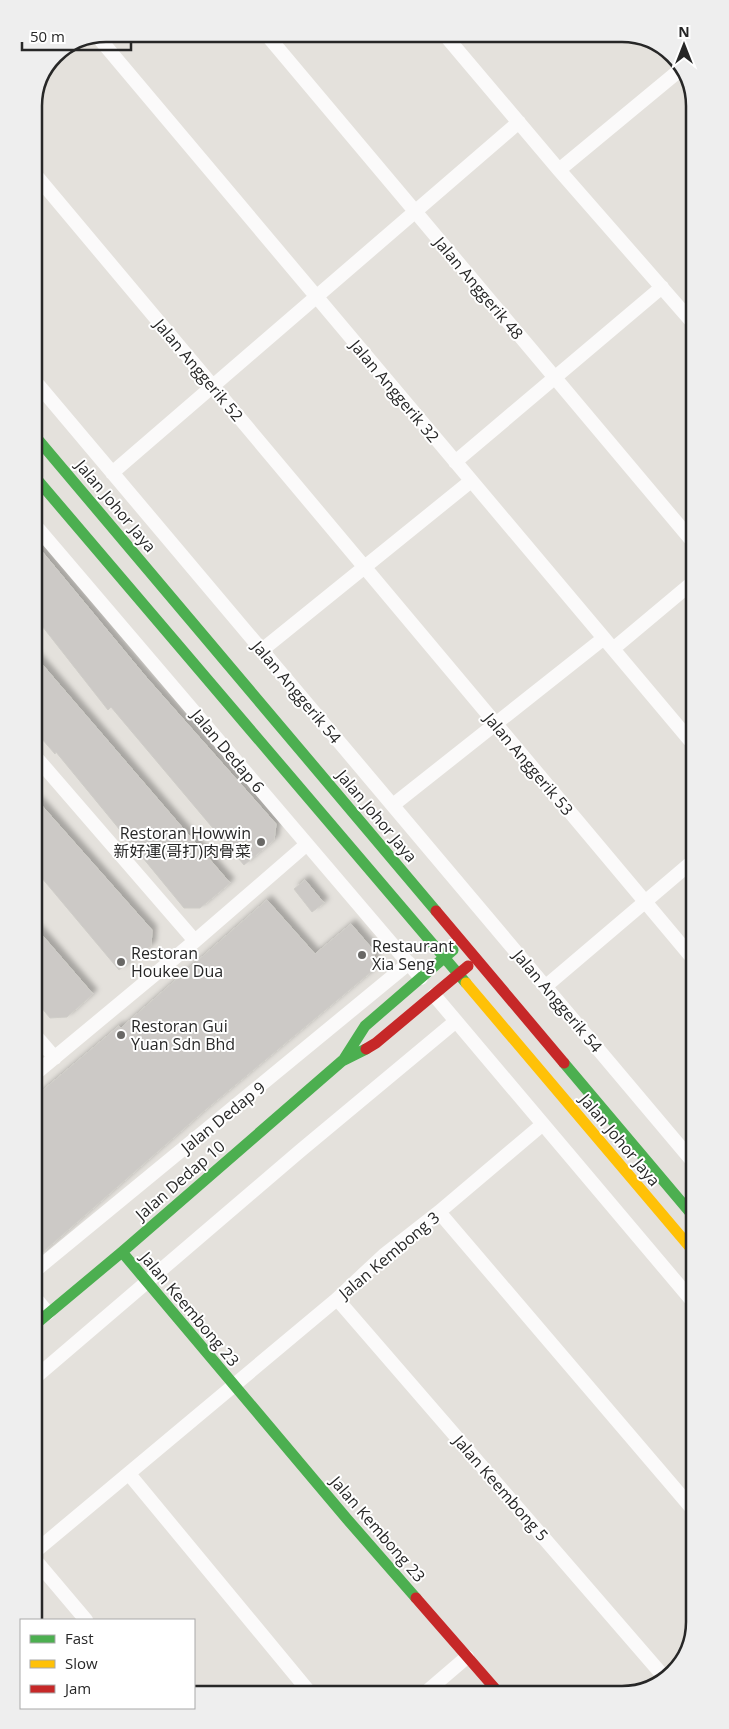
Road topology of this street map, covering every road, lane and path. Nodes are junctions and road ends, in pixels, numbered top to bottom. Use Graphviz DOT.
graph roads {
  1 [pos="273,42"];
  2 [pos="102,43"];
  3 [pos="451,43"];
  4 [pos="676,73"];
  5 [pos="519,122"];
  6 [pos="559,170"];
  7 [pos="43,184"];
  8 [pos="415,212"];
  9 [pos="662,286"];
  10 [pos="316,297"];
  11 [pos="686,310"];
  12 [pos="554,378"];
  13 [pos="213,387"];
  14 [pos="43,391"];
  15 [pos="43,445"];
  16 [pos="455,462"];
  17 [pos="112,473"];
  18 [pos="471,481"];
  19 [pos="43,486"];
  20 [pos="43,534"];
  21 [pos="686,534"];
  22 [pos="364,568"];
  23 [pos="686,588"];
  24 [pos="604,638"];
  25 [pos="613,649"];
  26 [pos="262,650"];
  27 [pos="495,724"];
  28 [pos="686,736"];
  29 [pos="43,764"];
  30 [pos="393,805"];
  31 [pos="306,844"];
  32 [pos="686,867"];
  33 [pos="645,902"];
  34 [pos="195,941"];
  35 [pos="462,942"];
  36 [pos="686,951"];
  37 [pos="444,958"];
  38 [pos="477,959"];
  39 [pos="408,963"];
  40 [pos="458,974"];
  41 [pos="421,978"];
  42 [pos="546,986"];
  43 [pos="434,995"];
  44 [pos="456,1021"];
  45 [pos="42,1043"];
  46 [pos="55,1058"];
  47 [pos="342,1061"];
  48 [pos="42,1069"];
  49 [pos="543,1124"];
  50 [pos="686,1153"];
  51 [pos="686,1206"];
  52 [pos="439,1212"];
  53 [pos="686,1243"];
  54 [pos="122,1252"];
  55 [pos="42,1265"];
  56 [pos="147,1282"];
  57 [pos="686,1294"];
  58 [pos="337,1299"];
  59 [pos="42,1306"];
  60 [pos="48,1313"];
  61 [pos="42,1318"];
  62 [pos="42,1372"];
  63 [pos="234,1386"];
  64 [pos="129,1474"];
  65 [pos="686,1501"];
  66 [pos="42,1546"];
  67 [pos="42,1568"];
  68 [pos="85,1619"];
  69 [pos="467,1657"];
  70 [pos="661,1673"];
  71 [pos="304,1686"];
  72 [pos="433,1686"];
  73 [pos="493,1686"];
  1 -- 8 [label="street, Jalan Anggerik 48"];
  2 -- 10 [label="street, Jalan Anggerik 32"];
  3 -- 5 [label="street"];
  4 -- 6 [label="street"];
  5 -- 6 [label="street"];
  5 -- 8 [label="street"];
  6 -- 9 [label="street"];
  7 -- 13 [label="street, Jalan Anggerik 52"];
  8 -- 10 [label="street"];
  8 -- 12 [label="street, Jalan Anggerik 48"];
  9 -- 11 [label="street"];
  9 -- 12 [label="street"];
  10 -- 13 [label="street"];
  10 -- 16 [label="street, Jalan Anggerik 32"];
  12 -- 16 [label="street"];
  12 -- 21 [label="street, Jalan Anggerik 48"];
  13 -- 17 [label="street"];
  13 -- 22 [label="street, Jalan Anggerik 52"];
  14 -- 17 [label="street, Jalan Anggerik 54"];
  15 -- 35 [label="main road, Jalan Johor Jaya"];
  16 -- 18 [label="street, Jalan Anggerik 32"];
  17 -- 26 [label="street, Jalan Anggerik 54"];
  18 -- 22 [label="street"];
  18 -- 24 [label="street, Jalan Anggerik 32"];
  19 -- 37 [label="main road, Jalan Johor Jaya"];
  20 -- 31 [label="street, Jalan Dedap 6"];
  22 -- 26 [label="street"];
  22 -- 27 [label="street, Jalan Anggerik 53"];
  23 -- 25 [label="street"];
  24 -- 25 [label="street, Jalan Anggerik 32"];
  24 -- 27 [label="street"];
  25 -- 28 [label="street, Jalan Anggerik 32"];
  26 -- 30 [label="street, Jalan Anggerik 54"];
  27 -- 30 [label="street"];
  27 -- 33 [label="street, Jalan Anggerik 53"];
  29 -- 34 [label="street"];
  30 -- 42 [label="street, Jalan Anggerik 54"];
  31 -- 34 [label="street"];
  31 -- 39 [label="street, Jalan Dedap 6"];
  32 -- 33 [label="street"];
  33 -- 36 [label="street, Jalan Anggerik 53"];
  33 -- 42 [label="street"];
  34 -- 46 [label="street"];
  35 -- 37 [label="main road, Jalan Dedap 10"];
  35 -- 38 [label="main road, Jalan Johor Jaya"];
  37 -- 40 [label="main road, Jalan Johor Jaya"];
  37 -- 41 [label="main road, Jalan Dedap 10"];
  38 -- 40 [label="main road, Jalan Dedap 10"];
  38 -- 51 [label="main road, Jalan Johor Jaya"];
  39 -- 41 [label="street, Jalan Dedap 6"];
  39 -- 55 [label="street, Jalan Dedap 9"];
  40 -- 43 [label="main road, Jalan Dedap 10"];
  40 -- 53 [label="main road, Jalan Johor Jaya"];
  41 -- 47 [label="main road, Jalan Dedap 10"];
  42 -- 50 [label="street, Jalan Anggerik 54"];
  43 -- 44 [label="street"];
  43 -- 47 [label="main road, Jalan Dedap 10"];
  44 -- 49 [label="street"];
  44 -- 56 [label="street"];
  45 -- 46 [label="street"];
  46 -- 48 [label="street"];
  47 -- 54 [label="main road, Jalan Dedap 10"];
  49 -- 52 [label="street, Jalan Kembong 3"];
  49 -- 57 [label="street"];
  52 -- 58 [label="street, Jalan Kembong 3"];
  52 -- 65 [label="street"];
  54 -- 56 [label="main road, Jalan Keembong 23"];
  54 -- 60 [label="main road, Jalan Dedap 10"];
  56 -- 62 [label="street"];
  56 -- 63 [label="main road, Jalan Keembong 23"];
  58 -- 63 [label="street, Jalan Kembong 3"];
  58 -- 70 [label="street, Jalan Keembong 5"];
  59 -- 60 [label="street"];
  60 -- 61 [label="main road, Jalan Dedap 10"];
  63 -- 64 [label="street, Jalan Kembong 3"];
  63 -- 69 [label="main road, Jalan Kembong 23"];
  64 -- 66 [label="street, Jalan Kembong 3"];
  64 -- 71 [label="street"];
  67 -- 68 [label="street"];
  69 -- 72 [label="street"];
  69 -- 73 [label="main road, Jalan Kembong 23"];
}
